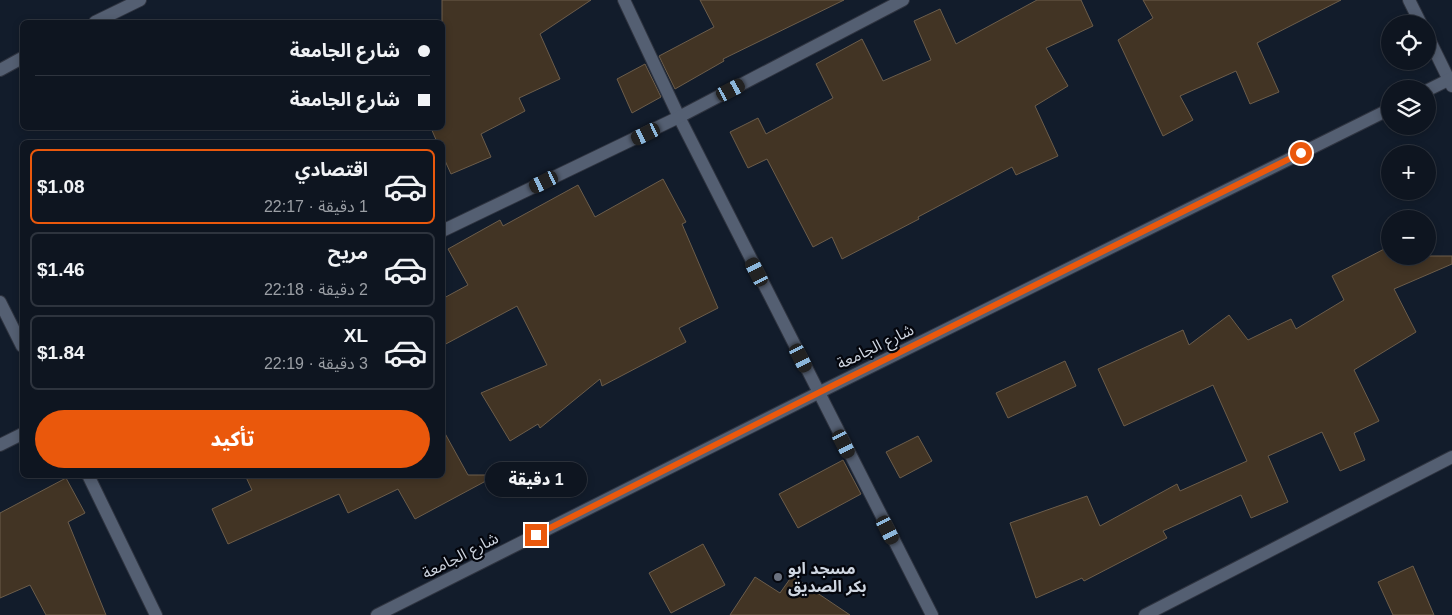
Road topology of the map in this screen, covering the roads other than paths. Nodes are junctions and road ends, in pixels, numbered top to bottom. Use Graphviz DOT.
graph roads {
  1 [pos="140,0"];
  2 [pos="624,0"];
  3 [pos="903,0"];
  4 [pos="1409,0"];
  5 [pos="1416,15"];
  6 [pos="99,20"];
  7 [pos="1436,52"];
  8 [pos="20,59"];
  9 [pos="0,70"];
  10 [pos="1451,81"];
  11 [pos="1436,87"];
  12 [pos="1381,113"];
  13 [pos="679,117"];
  14 [pos="445,230"];
  15 [pos="0,302"];
  16 [pos="20,342"];
  17 [pos="818,393"];
  18 [pos="20,435"];
  19 [pos="0,445"];
  20 [pos="1452,456"];
  21 [pos="89,478"];
  22 [pos="156,615"];
  23 [pos="377,615"];
  24 [pos="932,615"];
  25 [pos="1145,615"];
  1 -- 6 [label="street"];
  2 -- 13 [label="street"];
  3 -- 13 [label="street"];
  4 -- 5 [label="street"];
  7 -- 10 [label="street"];
  8 -- 9 [label="street"];
  10 -- 11 [label="street"];
  12 -- 17 [label="street, شارع الجامعة"];
  13 -- 14 [label="street"];
  13 -- 17 [label="street"];
  15 -- 16 [label="street"];
  17 -- 23 [label="street, شارع الجامعة"];
  17 -- 24 [label="street"];
  18 -- 19 [label="street"];
  20 -- 25 [label="street"];
  21 -- 22 [label="street"];
}
